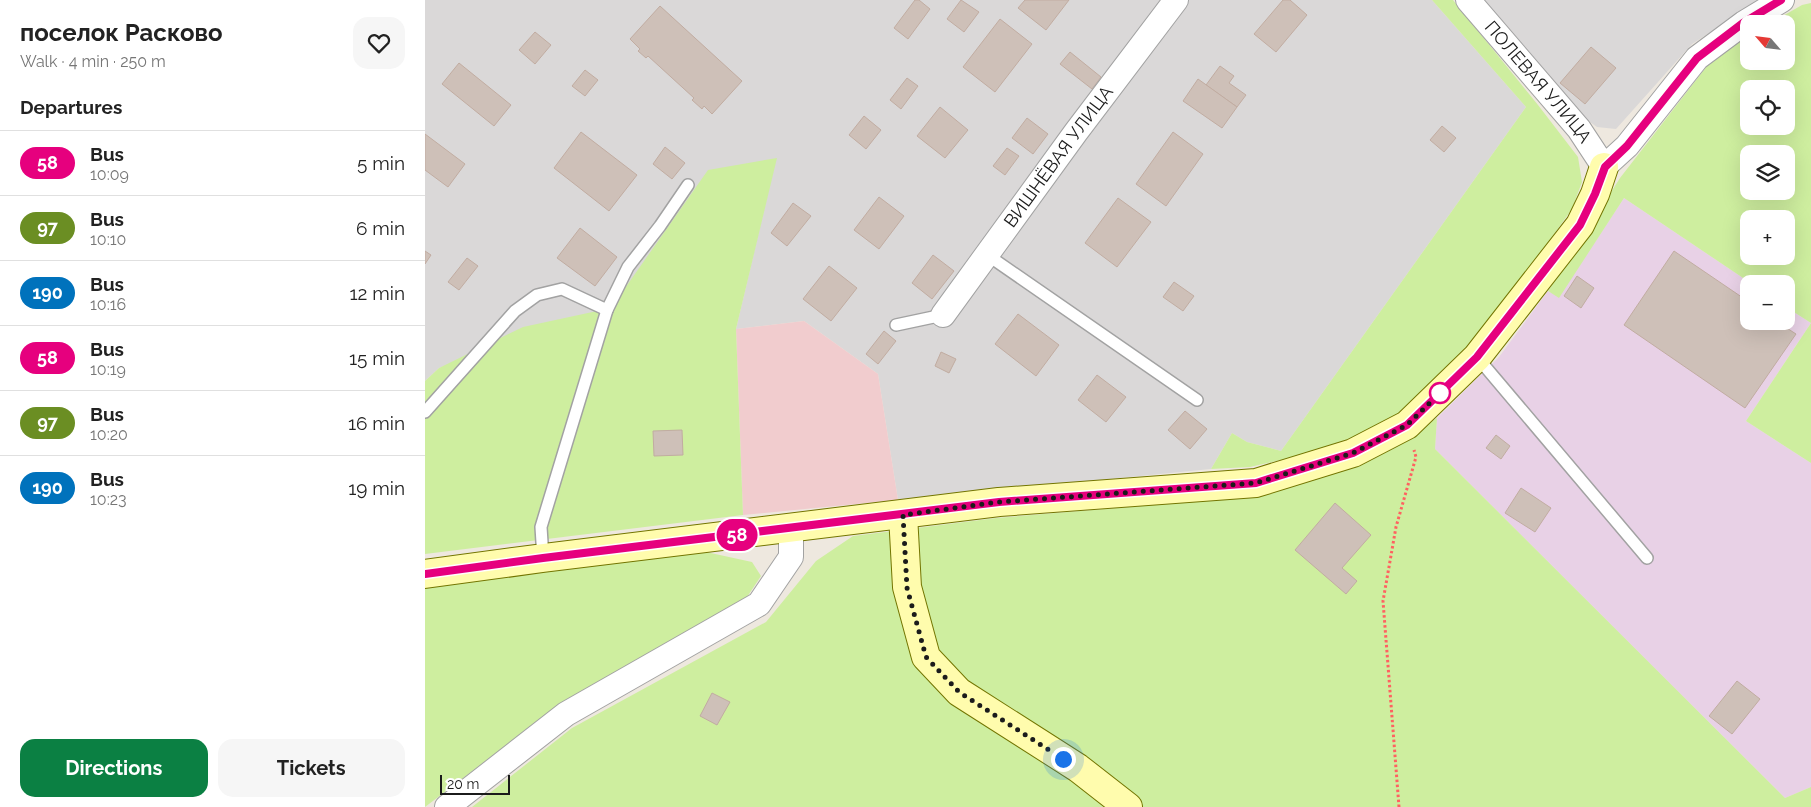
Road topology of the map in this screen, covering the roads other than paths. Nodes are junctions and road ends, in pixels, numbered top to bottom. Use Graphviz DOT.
graph roads {
  1 [pos="1176,0"];
  2 [pos="1468,0"];
  3 [pos="1781,0"];
  4 [pos="1605,167"];
  5 [pos="688,185"];
  6 [pos="986,254"];
  7 [pos="607,310"];
  8 [pos="943,316"];
  9 [pos="896,325"];
  10 [pos="1477,357"];
  11 [pos="1197,400"];
  12 [pos="425,412"];
  13 [pos="903,515"];
  14 [pos="791,528"];
  15 [pos="543,558"];
  16 [pos="1647,558"];
  17 [pos="425,574"];
  18 [pos="458,804"];
  19 [pos="1128,807"];
  1 -- 6 [label="street, ВИШНЁВАЯ УЛИЦА"];
  2 -- 4 [label="street, ПОЛЕВАЯ УЛИЦА"];
  3 -- 4 [label="street"];
  4 -- 10 [label="street"];
  5 -- 7 [label="lane"];
  6 -- 8 [label="street, ВИШНЁВАЯ УЛИЦА"];
  6 -- 11 [label="lane"];
  7 -- 12 [label="lane"];
  7 -- 15 [label="lane"];
  8 -- 9 [label="lane"];
  10 -- 13 [label="street"];
  10 -- 16 [label="lane"];
  13 -- 14 [label="street"];
  13 -- 19 [label="street"];
  14 -- 15 [label="street"];
  14 -- 18 [label="street"];
  15 -- 17 [label="street"];
}
